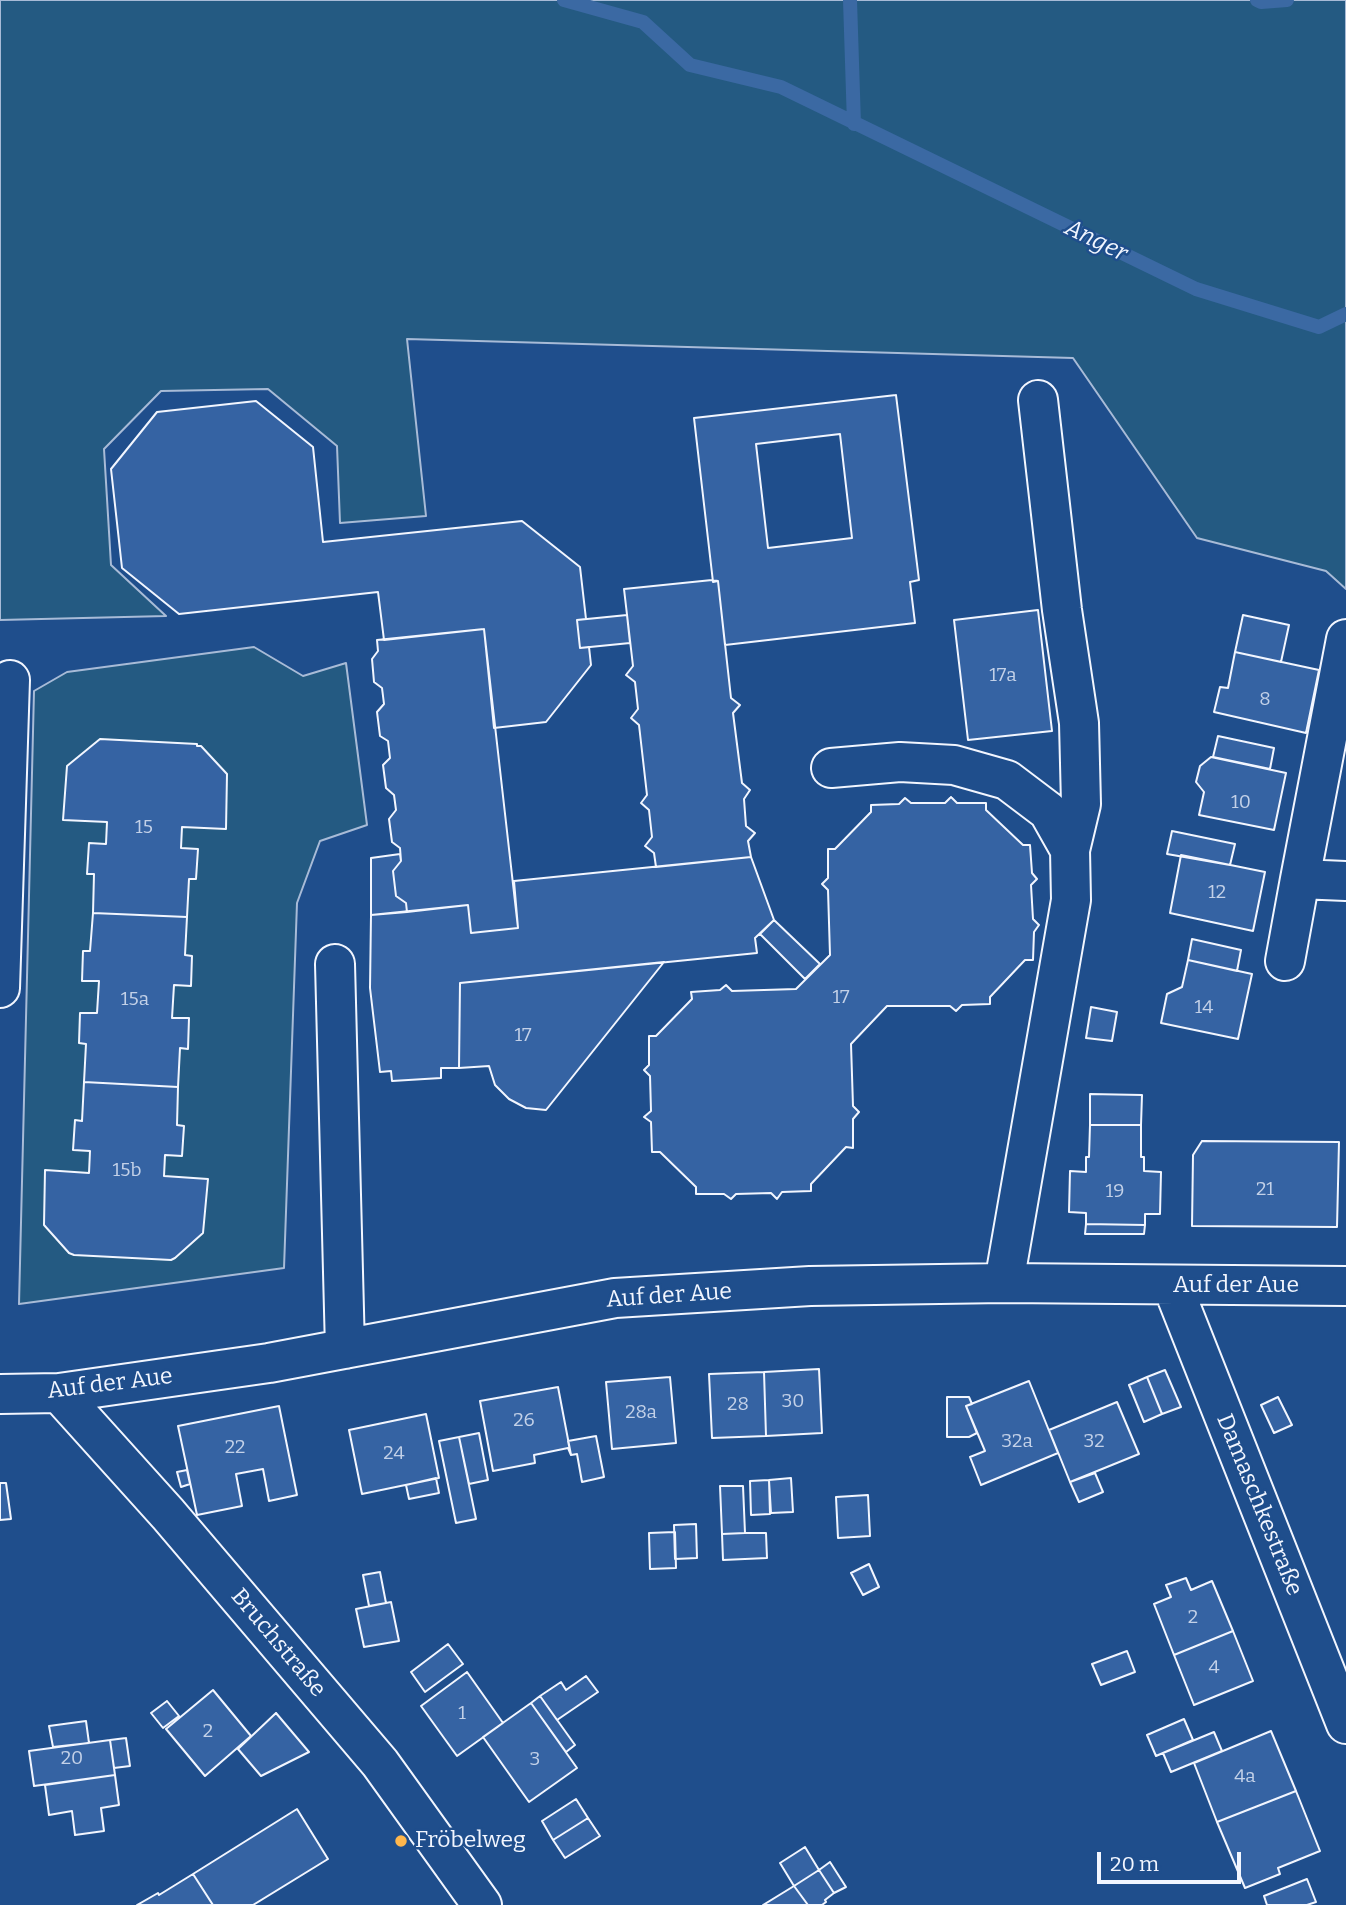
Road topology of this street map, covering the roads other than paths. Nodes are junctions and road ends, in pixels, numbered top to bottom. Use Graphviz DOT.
graph roads {
  1 [pos="1038,400"];
  2 [pos="1346,639"];
  3 [pos="10,680"];
  4 [pos="831,768"];
  5 [pos="1070,850"];
  6 [pos="1300,879"];
  7 [pos="1346,881"];
  8 [pos="1285,961"];
  9 [pos="335,964"];
  10 [pos="0,988"];
  11 [pos="1004,1283"];
  12 [pos="1172,1285"];
  13 [pos="1346,1286"];
  14 [pos="345,1349"];
  15 [pos="59,1393"];
  16 [pos="0,1394"];
  17 [pos="1346,1724"];
  18 [pos="473,1902"];
  1 -- 5 [label="street"];
  2 -- 6 [label="street"];
  3 -- 10 [label="street"];
  4 -- 5 [label="street"];
  5 -- 11 [label="street"];
  6 -- 7 [label="street"];
  6 -- 8 [label="street"];
  9 -- 14 [label="street"];
  11 -- 12 [label="street, Auf der Aue"];
  11 -- 14 [label="street, Auf der Aue"];
  12 -- 13 [label="street, Auf der Aue"];
  12 -- 17 [label="street, Damaschkestraße"];
  14 -- 15 [label="street, Auf der Aue"];
  15 -- 16 [label="street, Auf der Aue"];
  15 -- 18 [label="street, Bruchstraße"];
}
